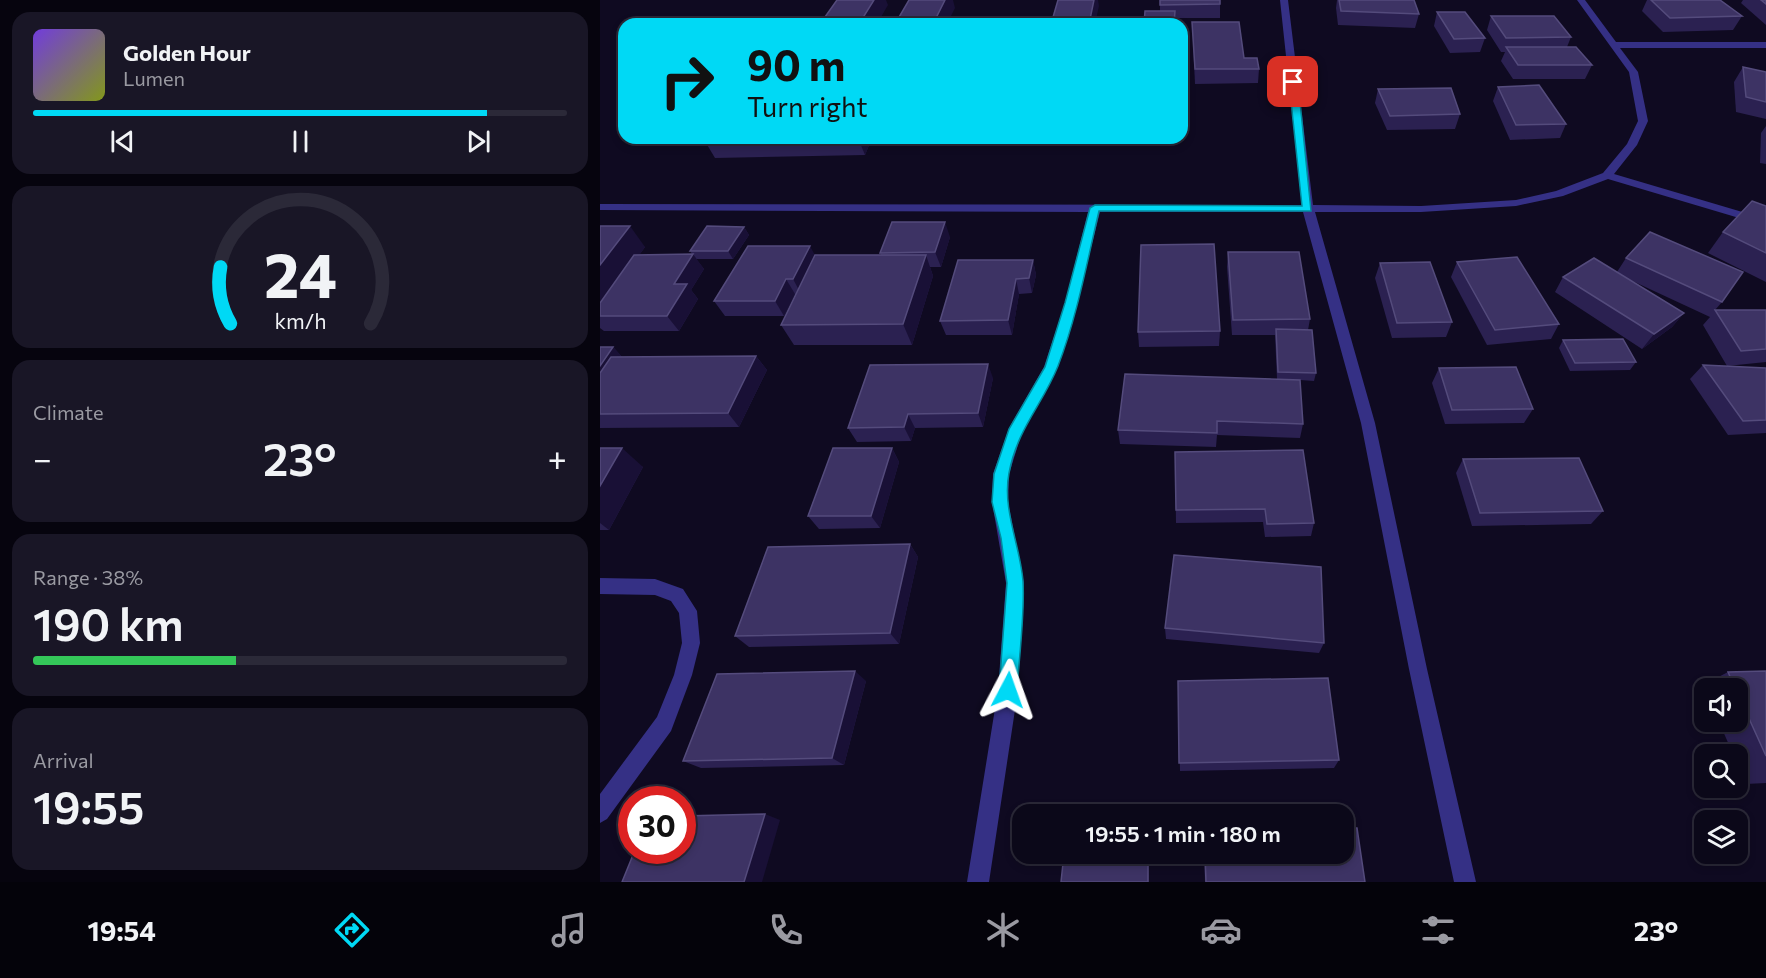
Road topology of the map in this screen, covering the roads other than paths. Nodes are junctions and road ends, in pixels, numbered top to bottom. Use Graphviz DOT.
graph roads {
  1 [pos="1284,0"];
  2 [pos="1581,0"];
  3 [pos="1615,45"];
  4 [pos="1766,45"];
  5 [pos="1607,175"];
  6 [pos="600,207"];
  7 [pos="1095,208"];
  8 [pos="1308,209"];
  9 [pos="1766,223"];
  10 [pos="600,586"];
  11 [pos="600,812"];
  12 [pos="978,882"];
  13 [pos="1465,882"];
  1 -- 8 [label="street"];
  2 -- 3 [label="street"];
  3 -- 4 [label="street"];
  3 -- 5 [label="street"];
  5 -- 8 [label="street"];
  5 -- 9 [label="street"];
  6 -- 7 [label="street"];
  7 -- 8 [label="street"];
  7 -- 12 [label="street"];
  8 -- 13 [label="street"];
  10 -- 11 [label="street"];
}
